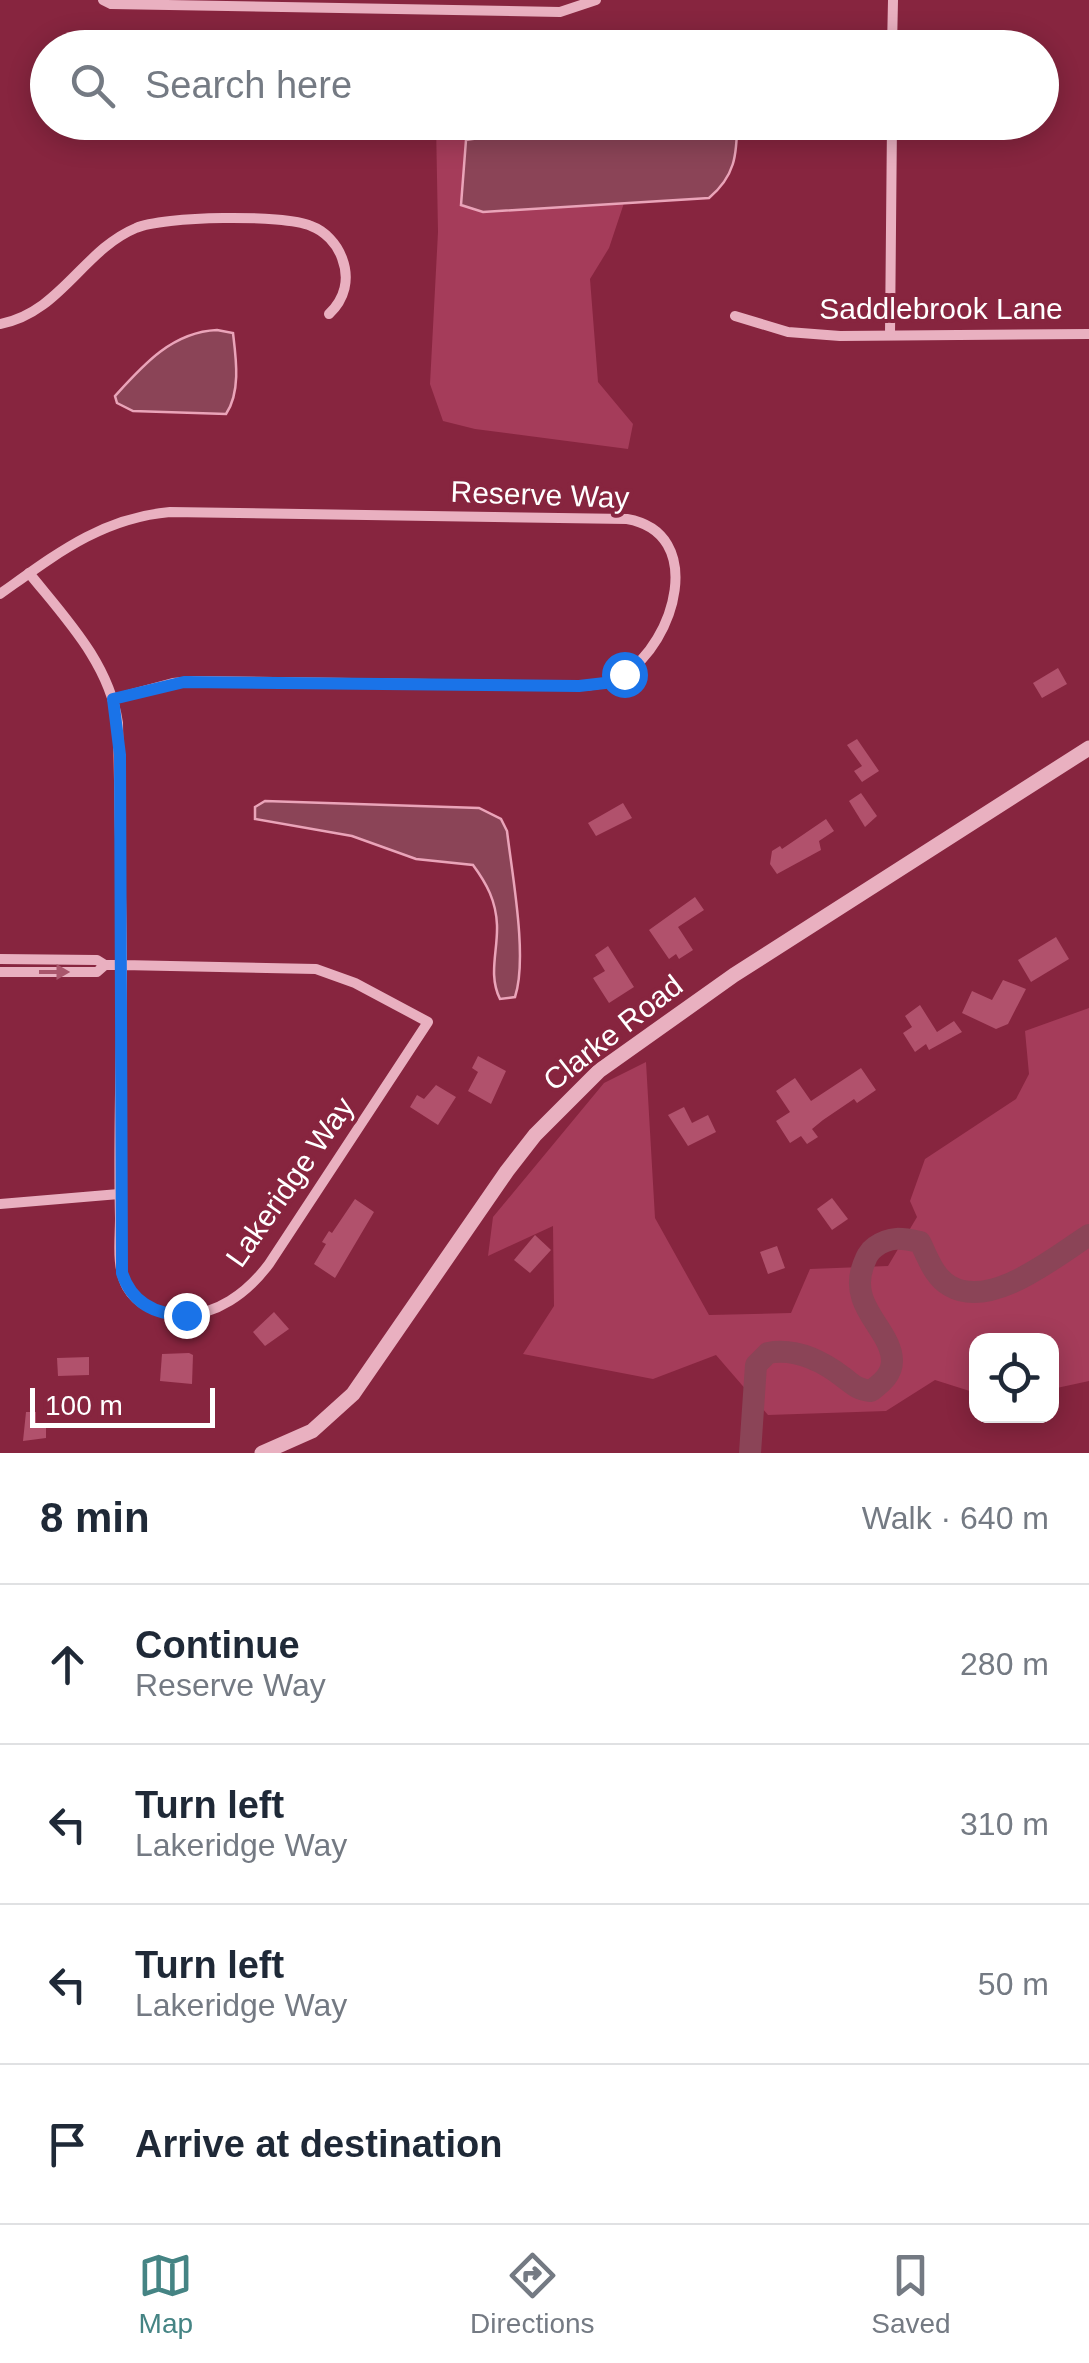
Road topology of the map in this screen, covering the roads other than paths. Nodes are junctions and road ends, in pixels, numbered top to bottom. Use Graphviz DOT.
graph roads {
  1 [pos="103,0"];
  2 [pos="596,0"];
  3 [pos="892,0"];
  4 [pos="337,4"];
  5 [pos="892,30"];
  6 [pos="892,140"];
  7 [pos="328,314"];
  8 [pos="735,316"];
  9 [pos="0,324"];
  10 [pos="1089,334"];
  11 [pos="890,335"];
  12 [pos="29,573"];
  13 [pos="0,594"];
  14 [pos="113,699"];
  15 [pos="1089,748"];
  16 [pos="0,959"];
  17 [pos="105,964"];
  18 [pos="122,966"];
  19 [pos="0,972"];
  20 [pos="119,1194"];
  21 [pos="0,1204"];
  22 [pos="262,1453"];
  1 -- 4 [label="street"];
  2 -- 4 [label="street"];
  3 -- 5 [label="street"];
  6 -- 11 [label="street"];
  7 -- 9 [label="street"];
  8 -- 11 [label="street, Saddlebrook Lane"];
  10 -- 11 [label="street, Saddlebrook Lane"];
  12 -- 13 [label="street, Reserve Way"];
  12 -- 14 [label="street, Lakeridge Way"];
  12 -- 14 [label="street, Reserve Way"];
  14 -- 18 [label="street, Lakeridge Way"];
  15 -- 22 [label="street, Clarke Road"];
  16 -- 17 [label="street"];
  17 -- 18 [label="street"];
  19 -- 17 [label="street, one-way"];
  18 -- 20 [label="street, Lakeridge Way"];
  18 -- 20 [label="street, Lakeridge Way"];
  20 -- 21 [label="street"];
}
